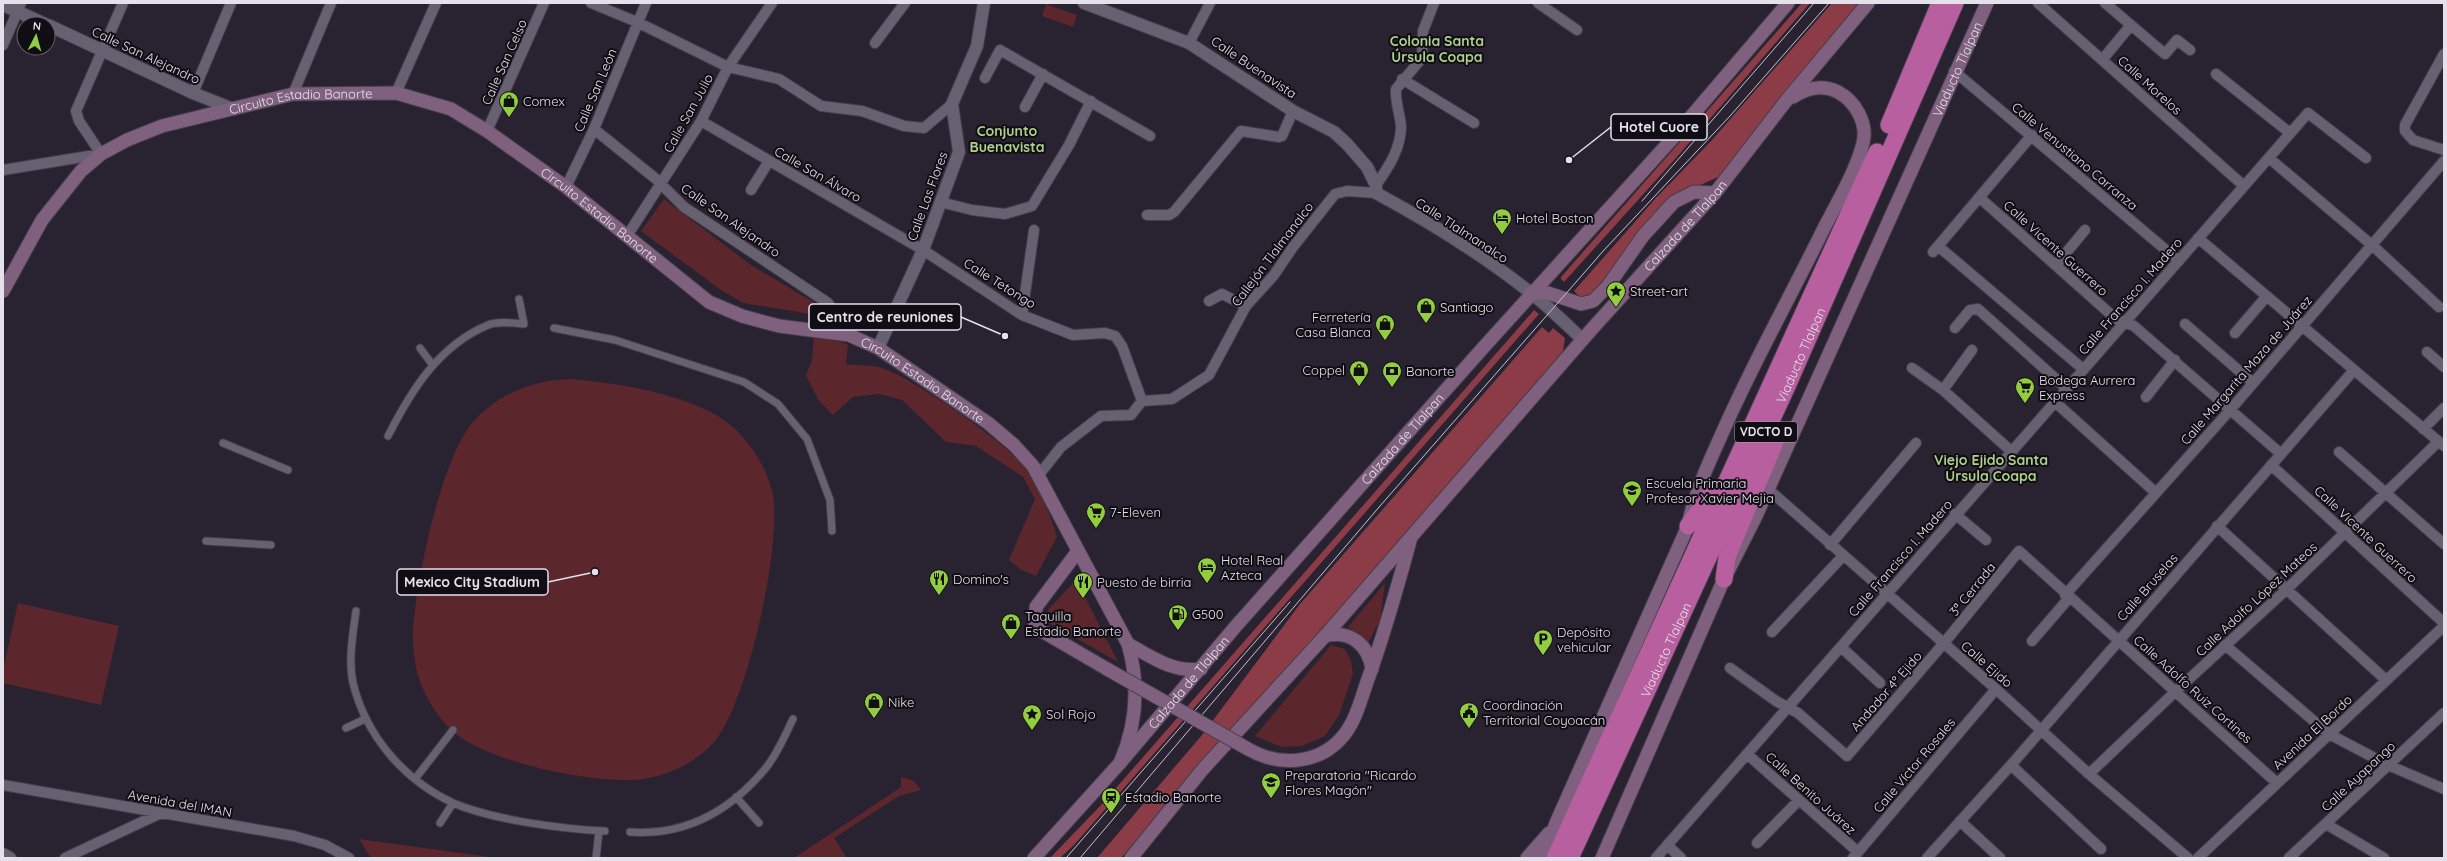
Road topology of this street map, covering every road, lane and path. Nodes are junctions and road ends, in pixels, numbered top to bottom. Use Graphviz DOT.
graph roads {
  1 [pos="123,3"];
  2 [pos="231,3"];
  3 [pos="331,3"];
  4 [pos="436,3"];
  5 [pos="544,3"];
  6 [pos="591,3"];
  7 [pos="646,3"];
  8 [pos="772,3"];
  9 [pos="905,3"];
  10 [pos="984,3"];
  11 [pos="1084,3"];
  12 [pos="1210,3"];
  13 [pos="1434,3"];
  14 [pos="1538,3"];
  15 [pos="1788,3"];
  16 [pos="1868,3"];
  17 [pos="1940,3"];
  18 [pos="1955,3"];
  19 [pos="1987,3"];
  20 [pos="2038,3"];
  21 [pos="2105,3"];
  22 [pos="3,5"];
  23 [pos="19,7"];
  24 [pos="33,16"];
  25 [pos="637,22"];
  26 [pos="2131,25"];
  27 [pos="56,29"];
  28 [pos="1577,30"];
  29 [pos="1189,42"];
  30 [pos="875,43"];
  31 [pos="3,45"];
  32 [pos="102,49"];
  33 [pos="2190,50"];
  34 [pos="2444,54"];
  35 [pos="2102,60"];
  36 [pos="728,68"];
  37 [pos="1954,71"];
  38 [pos="1043,74"];
  39 [pos="2216,74"];
  40 [pos="984,78"];
  41 [pos="1402,79"];
  42 [pos="193,93"];
  43 [pos="396,93"];
  44 [pos="293,94"];
  45 [pos="1091,101"];
  46 [pos="1786,101"];
  47 [pos="952,104"];
  48 [pos="1025,107"];
  49 [pos="233,109"];
  50 [pos="1294,111"];
  51 [pos="701,121"];
  52 [pos="1474,123"];
  53 [pos="594,129"];
  54 [pos="487,132"];
  55 [pos="2290,133"];
  56 [pos="2032,135"];
  57 [pos="1150,136"];
  58 [pos="2444,150"];
  59 [pos="100,154"];
  60 [pos="2269,158"];
  61 [pos="2366,158"];
  62 [pos="769,161"];
  63 [pos="2444,161"];
  64 [pos="3,170"];
  65 [pos="661,184"];
  66 [pos="2244,186"];
  67 [pos="566,187"];
  68 [pos="751,190"];
  69 [pos="1376,190"];
  70 [pos="1715,193"];
  71 [pos="1980,198"];
  72 [pos="940,202"];
  73 [pos="1147,215"];
  74 [pos="1034,230"];
  75 [pos="2085,230"];
  76 [pos="627,236"];
  77 [pos="2198,238"];
  78 [pos="2372,246"];
  79 [pos="923,250"];
  80 [pos="2179,261"];
  81 [pos="2056,265"];
  82 [pos="3,291"];
  83 [pos="1531,293"];
  84 [pos="2267,296"];
  85 [pos="519,300"];
  86 [pos="1209,301"];
  87 [pos="1246,306"];
  88 [pos="2439,306"];
  89 [pos="1022,315"];
  90 [pos="2125,321"];
  91 [pos="2185,324"];
  92 [pos="2302,326"];
  93 [pos="554,328"];
  94 [pos="1955,328"];
  95 [pos="2235,333"];
  96 [pos="849,335"];
  97 [pos="1583,340"];
  98 [pos="420,348"];
  99 [pos="878,348"];
  100 [pos="1972,350"];
  101 [pos="2427,352"];
  102 [pos="2175,360"];
  103 [pos="1798,362"];
  104 [pos="432,364"];
  105 [pos="2444,367"];
  106 [pos="1912,368"];
  107 [pos="2083,369"];
  108 [pos="2354,370"];
  109 [pos="2252,382"];
  110 [pos="2066,388"];
  111 [pos="1943,390"];
  112 [pos="1765,396"];
  113 [pos="2146,396"];
  114 [pos="1142,401"];
  115 [pos="2055,402"];
  116 [pos="2444,408"];
  117 [pos="2231,409"];
  118 [pos="2423,429"];
  119 [pos="388,436"];
  120 [pos="223,443"];
  121 [pos="1916,443"];
  122 [pos="2441,444"];
  123 [pos="2011,451"];
  124 [pos="2339,452"];
  125 [pos="2281,454"];
  126 [pos="2271,465"];
  127 [pos="288,470"];
  128 [pos="1038,476"];
  129 [pos="1768,489"];
  130 [pos="2155,492"];
  131 [pos="2387,492"];
  132 [pos="1955,514"];
  133 [pos="1688,526"];
  134 [pos="2217,526"];
  135 [pos="832,531"];
  136 [pos="2346,532"];
  137 [pos="1410,538"];
  138 [pos="1986,540"];
  139 [pos="206,541"];
  140 [pos="2444,544"];
  141 [pos="271,545"];
  142 [pos="1830,545"];
  143 [pos="1078,551"];
  144 [pos="2019,551"];
  145 [pos="1843,556"];
  146 [pos="1724,578"];
  147 [pos="2287,589"];
  148 [pos="1886,593"];
  149 [pos="2067,596"];
  150 [pos="356,610"];
  151 [pos="2444,624"];
  152 [pos="1772,632"];
  153 [pos="1325,636"];
  154 [pos="2119,640"];
  155 [pos="2032,641"];
  156 [pos="1944,643"];
  157 [pos="1128,644"];
  158 [pos="2225,646"];
  159 [pos="1841,647"];
  160 [pos="1730,668"];
  161 [pos="1201,669"];
  162 [pos="1372,669"];
  163 [pos="2386,680"];
  164 [pos="1880,683"];
  165 [pos="1996,688"];
  166 [pos="2176,691"];
  167 [pos="1789,707"];
  168 [pos="2444,713"];
  169 [pos="365,719"];
  170 [pos="793,719"];
  171 [pos="346,728"];
  172 [pos="453,730"];
  173 [pos="2041,730"];
  174 [pos="2329,734"];
  175 [pos="1747,754"];
  176 [pos="1120,763"];
  177 [pos="2011,765"];
  178 [pos="2388,765"];
  179 [pos="2089,774"];
  180 [pos="415,779"];
  181 [pos="2277,783"];
  182 [pos="3,784"];
  183 [pos="2444,789"];
  184 [pos="736,797"];
  185 [pos="1798,800"];
  186 [pos="453,802"];
  187 [pos="161,813"];
  188 [pos="1960,821"];
  189 [pos="440,823"];
  190 [pos="759,823"];
  191 [pos="1556,823"];
  192 [pos="2326,824"];
  193 [pos="630,832"];
  194 [pos="1758,843"];
  195 [pos="1667,845"];
  196 [pos="2101,849"];
  197 [pos="3,854"];
  198 [pos="1855,855"];
  199 [pos="10,858"];
  200 [pos="65,858"];
  201 [pos="349,858"];
  202 [pos="596,858"];
  203 [pos="1034,858"];
  204 [pos="1131,858"];
  205 [pos="1527,858"];
  206 [pos="1543,858"];
  207 [pos="1555,858"];
  208 [pos="1570,858"];
  209 [pos="1602,858"];
  210 [pos="1656,858"];
  211 [pos="1682,858"];
  212 [pos="1926,858"];
  213 [pos="2000,858"];
  214 [pos="2188,858"];
  215 [pos="2198,858"];
  216 [pos="2289,858"];
  217 [pos="2384,858"];
  1 -- 32 [label="street"];
  2 -- 42 [label="street"];
  3 -- 44 [label="street"];
  4 -- 43 [label="street"];
  5 -- 54 [label="street, Calle San Celso"];
  6 -- 25 [label="street"];
  7 -- 25 [label="street, Calle San León"];
  8 -- 36 [label="street, Calle San Julio"];
  9 -- 30 [label="street"];
  10 -- 47 [label="street"];
  11 -- 29 [label="street, Calle Buenavista"];
  12 -- 29 [label="street"];
  13 -- 41 [label="street"];
  14 -- 28 [label="street"];
  15 -- 83 [label="main road, Calzada de Tlalpan"];
  16 -- 46 [label="main road, Calzada de Tlalpan"];
  17 -- 112 [label="highway, Viaducto Tlalpan / VDCTO D"];
  18 -- 103 [label="highway, Viaducto Tlalpan / VDCTO D"];
  19 -- 37 [label="main road, Viaducto Tlalpan"];
  20 -- 35 [label="street, Calle Morelos"];
  21 -- 26 [label="street"];
  22 -- 23 [label="street, Calle San Alejandro"];
  23 -- 24 [label="street, Calle San Alejandro"];
  23 -- 31 [label="street"];
  25 -- 36 [label="street"];
  25 -- 53 [label="street, Calle San León"];
  26 -- 33 [label="street"];
  26 -- 35 [label="street"];
  27 -- 32 [label="street, Calle San Alejandro"];
  29 -- 50 [label="street, Calle Buenavista"];
  32 -- 42 [label="street, Calle San Alejandro"];
  32 -- 59 [label="street"];
  34 -- 58 [label="street"];
  35 -- 66 [label="street, Calle Morelos"];
  36 -- 47 [label="street"];
  36 -- 51 [label="street, Calle San Julio"];
  37 -- 56 [label="street, Calle Venustiano Carranza"];
  37 -- 129 [label="main road, Viaducto Tlalpan"];
  38 -- 40 [label="street"];
  38 -- 45 [label="street"];
  38 -- 48 [label="street"];
  39 -- 55 [label="street"];
  41 -- 52 [label="street"];
  41 -- 69 [label="street"];
  42 -- 49 [label="street, Calle San Alejandro"];
  43 -- 44 [label="main road, Circuito Estadio Banorte"];
  43 -- 54 [label="main road, Circuito Estadio Banorte"];
  44 -- 49 [label="main road, Circuito Estadio Banorte"];
  45 -- 57 [label="street"];
  45 -- 72 [label="street"];
  46 -- 70 [label="main road, Calzada de Tlalpan"];
  46 -- 133 [label="main road"];
  47 -- 72 [label="street, Calle Las Flores"];
  49 -- 59 [label="main road, Circuito Estadio Banorte"];
  50 -- 69 [label="street, Calle Buenavista"];
  50 -- 73 [label="street"];
  51 -- 62 [label="street, Calle San Álvaro"];
  51 -- 65 [label="street, Calle San Julio"];
  53 -- 65 [label="street, Calle San Alejandro"];
  53 -- 67 [label="street, Calle San León"];
  54 -- 67 [label="main road, Circuito Estadio Banorte"];
  55 -- 60 [label="street, Calle Francisco I. Madero"];
  55 -- 61 [label="street, Calle Francisco I. Madero"];
  56 -- 71 [label="street"];
  56 -- 80 [label="street, Calle Venustiano Carranza"];
  59 -- 64 [label="street"];
  59 -- 82 [label="main road, Circuito Estadio Banorte"];
  60 -- 66 [label="street, Calle Francisco I. Madero"];
  60 -- 78 [label="street"];
  62 -- 68 [label="street"];
  62 -- 79 [label="street, Calle San Álvaro"];
  63 -- 78 [label="street, Calle Margarita Maza de Juárez"];
  65 -- 76 [label="street, Calle San Julio"];
  65 -- 96 [label="street, Calle San Alejandro"];
  66 -- 77 [label="street, Calle Francisco I. Madero"];
  67 -- 76 [label="main road, Circuito Estadio Banorte"];
  69 -- 83 [label="street, Calle Tlalmanalco"];
  69 -- 87 [label="street, Callejón Tlalmanalco"];
  70 -- 83 [label="main road"];
  70 -- 97 [label="main road, Calzada de Tlalpan"];
  71 -- 81 [label="street, Calle Vicente Guerrero"];
  71 -- 107 [label="street"];
  72 -- 79 [label="street, Calle Las Flores"];
  74 -- 89 [label="street"];
  75 -- 81 [label="street"];
  76 -- 96 [label="main road, Circuito Estadio Banorte"];
  77 -- 80 [label="street, Calle Francisco I. Madero"];
  77 -- 84 [label="street"];
  78 -- 88 [label="street"];
  78 -- 92 [label="street, Calle Margarita Maza de Juárez"];
  79 -- 89 [label="street, Calle Tetongo"];
  79 -- 99 [label="street, Calle Las Flores"];
  80 -- 90 [label="street, Calle Francisco I. Madero"];
  81 -- 90 [label="street, Calle Vicente Guerrero"];
  83 -- 97 [label="street, Calle Tlalmanalco"];
  83 -- 161 [label="main road, Calzada de Tlalpan"];
  84 -- 92 [label="street"];
  84 -- 95 [label="street"];
  85 -- 104 [label="street"];
  86 -- 87 [label="street"];
  87 -- 114 [label="street, Callejón Tlalmanalco"];
  89 -- 114 [label="street, Calle Tetongo"];
  90 -- 102 [label="street, Calle Vicente Guerrero"];
  90 -- 107 [label="street, Calle Francisco I. Madero"];
  91 -- 109 [label="street"];
  92 -- 108 [label="street"];
  92 -- 109 [label="street, Calle Margarita Maza de Juárez"];
  93 -- 135 [label="street"];
  94 -- 110 [label="street"];
  96 -- 99 [label="main road, Circuito Estadio Banorte"];
  97 -- 137 [label="main road, Calzada de Tlalpan"];
  98 -- 104 [label="street"];
  99 -- 128 [label="main road, Circuito Estadio Banorte"];
  100 -- 111 [label="street"];
  101 -- 105 [label="street"];
  102 -- 113 [label="street"];
  102 -- 117 [label="street, Calle Vicente Guerrero"];
  103 -- 146 [label="highway"];
  103 -- 208 [label="highway, Viaducto Tlalpan / VDCTO D"];
  104 -- 119 [label="street"];
  106 -- 111 [label="street"];
  107 -- 110 [label="street, Calle Francisco I. Madero"];
  108 -- 118 [label="street"];
  108 -- 125 [label="street, Calle Bruselas"];
  109 -- 117 [label="street, Calle Margarita Maza de Juárez"];
  110 -- 115 [label="street, Calle Francisco I. Madero"];
  111 -- 123 [label="street"];
  112 -- 133 [label="highway"];
  112 -- 207 [label="highway, Viaducto Tlalpan / VDCTO D"];
  114 -- 128 [label="street"];
  115 -- 123 [label="street, Calle Francisco I. Madero"];
  115 -- 130 [label="street"];
  116 -- 118 [label="street"];
  117 -- 125 [label="street, Calle Vicente Guerrero"];
  117 -- 130 [label="street, Calle Margarita Maza de Juárez"];
  118 -- 122 [label="street"];
  120 -- 127 [label="street"];
  121 -- 142 [label="street"];
  122 -- 131 [label="street, Calle Adolfo López Mateos"];
  123 -- 132 [label="street, Calle Francisco I. Madero"];
  124 -- 131 [label="street"];
  125 -- 126 [label="street, Calle Bruselas"];
  126 -- 134 [label="street, Calle Bruselas"];
  126 -- 136 [label="street, Calle Vicente Guerrero"];
  128 -- 143 [label="main road, Circuito Estadio Banorte"];
  129 -- 142 [label="street, Calle Ejido"];
  129 -- 146 [label="main road, Viaducto Tlalpan"];
  130 -- 149 [label="street, Calle Margarita Maza de Juárez"];
  131 -- 136 [label="street, Calle Adolfo López Mateos"];
  131 -- 140 [label="street"];
  132 -- 138 [label="street"];
  132 -- 148 [label="street, Calle Francisco I. Madero"];
  133 -- 191 [label="main road"];
  134 -- 147 [label="street"];
  134 -- 154 [label="street, Calle Bruselas"];
  136 -- 147 [label="street, Calle Adolfo López Mateos"];
  136 -- 151 [label="street, Calle Vicente Guerrero"];
  137 -- 153 [label="main road, Calzada de Tlalpan"];
  137 -- 162 [label="main road"];
  139 -- 141 [label="street"];
  142 -- 145 [label="street, Calle Ejido"];
  143 -- 157 [label="main road, Circuito Estadio Banorte"];
  143 -- 162 [label="main road, bridge"];
  144 -- 149 [label="street, Calle Adolfo Ruiz Cortines"];
  144 -- 156 [label="street, 3ª Cerrada"];
  145 -- 148 [label="street, Calle Ejido"];
  145 -- 152 [label="street"];
  146 -- 209 [label="main road, Viaducto Tlalpan"];
  147 -- 158 [label="street, Calle Adolfo López Mateos"];
  147 -- 163 [label="street"];
  148 -- 156 [label="street, Calle Ejido"];
  148 -- 159 [label="street, Calle Francisco I. Madero"];
  149 -- 154 [label="street, Calle Adolfo Ruiz Cortines"];
  149 -- 155 [label="street, Calle Margarita Maza de Juárez"];
  150 -- 169 [label="street"];
  151 -- 163 [label="street, Avenida El Bordo"];
  153 -- 162 [label="main road"];
  153 -- 204 [label="main road, Calzada de Tlalpan"];
  154 -- 166 [label="street, Calle Adolfo Ruiz Cortines"];
  154 -- 173 [label="street, Calle Bruselas"];
  156 -- 165 [label="street, Calle Ejido"];
  156 -- 167 [label="street, Andador 4º Ejido"];
  157 -- 161 [label="main road"];
  157 -- 176 [label="main road, Circuito Estadio Banorte"];
  158 -- 166 [label="street, Calle Adolfo López Mateos"];
  158 -- 174 [label="street"];
  159 -- 164 [label="street"];
  159 -- 167 [label="street, Calle Francisco I. Madero"];
  160 -- 167 [label="street"];
  161 -- 176 [label="main road, Calzada de Tlalpan"];
  163 -- 174 [label="street, Avenida El Bordo"];
  165 -- 173 [label="street, Calle Ejido"];
  165 -- 198 [label="street, Calle Víctor Rosales"];
  166 -- 179 [label="street, Calle Adolfo López Mateos"];
  166 -- 181 [label="street, Calle Adolfo Ruiz Cortines"];
  167 -- 175 [label="street, Calle Francisco I. Madero"];
  168 -- 178 [label="street, Calle Ayapango"];
  169 -- 171 [label="street"];
  169 -- 180 [label="street"];
  170 -- 184 [label="street"];
  172 -- 180 [label="street"];
  173 -- 177 [label="street, Calle Bruselas"];
  173 -- 179 [label="street, Calle Ejido"];
  174 -- 178 [label="street"];
  174 -- 181 [label="street, Avenida El Bordo"];
  175 -- 185 [label="street, Calle Benito Juárez"];
  175 -- 195 [label="street, Calle Francisco I. Madero"];
  176 -- 203 [label="main road, Calzada de Tlalpan"];
  177 -- 188 [label="street, Calle Bruselas"];
  177 -- 196 [label="street"];
  178 -- 183 [label="street"];
  178 -- 192 [label="street, Calle Ayapango"];
  179 -- 214 [label="street, Calle Ejido"];
  180 -- 186 [label="street"];
  181 -- 215 [label="street, Avenida El Bordo"];
  182 -- 187 [label="street, Avenida del IMAN"];
  184 -- 190 [label="street"];
  184 -- 193 [label="street"];
  185 -- 194 [label="street"];
  185 -- 198 [label="street, Calle Benito Juárez"];
  186 -- 189 [label="street"];
  186 -- 202 [label="street"];
  187 -- 200 [label="street"];
  187 -- 201 [label="street, Avenida del IMAN"];
  188 -- 212 [label="street, Calle Bruselas"];
  188 -- 213 [label="street"];
  191 -- 205 [label="main road"];
  191 -- 206 [label="main road"];
  192 -- 216 [label="street, Calle Ayapango"];
  192 -- 217 [label="street"];
  195 -- 210 [label="street, Calle Francisco I. Madero"];
  195 -- 211 [label="street"];
  197 -- 199 [label="street"];
}
